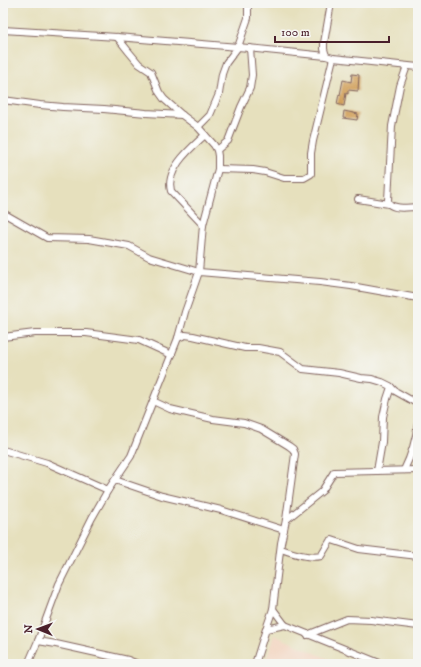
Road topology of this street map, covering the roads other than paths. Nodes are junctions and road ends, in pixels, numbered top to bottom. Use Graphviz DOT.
graph roads {
  1 [pos="248,3"];
  2 [pos="331,3"];
  3 [pos="3,30"];
  4 [pos="118,37"];
  5 [pos="238,47"];
  6 [pos="250,48"];
  7 [pos="329,57"];
  8 [pos="407,66"];
  9 [pos="418,67"];
  10 [pos="3,100"];
  11 [pos="182,115"];
  12 [pos="198,127"];
  13 [pos="205,135"];
  14 [pos="217,150"];
  15 [pos="218,169"];
  16 [pos="358,199"];
  17 [pos="389,204"];
  18 [pos="418,207"];
  19 [pos="3,213"];
  20 [pos="203,226"];
  21 [pos="199,272"];
  22 [pos="418,298"];
  23 [pos="3,337"];
  24 [pos="178,338"];
  25 [pos="172,356"];
  26 [pos="391,387"];
  27 [pos="153,400"];
  28 [pos="418,404"];
  29 [pos="418,423"];
  30 [pos="3,450"];
  31 [pos="404,470"];
  32 [pos="418,470"];
  33 [pos="377,471"];
  34 [pos="115,480"];
  35 [pos="108,490"];
  36 [pos="286,520"];
  37 [pos="284,530"];
  38 [pos="281,549"];
  39 [pos="418,556"];
  40 [pos="273,609"];
  41 [pos="285,625"];
  42 [pos="418,626"];
  43 [pos="266,629"];
  44 [pos="307,635"];
  45 [pos="38,641"];
  46 [pos="28,664"];
  47 [pos="138,664"];
  48 [pos="255,664"];
  49 [pos="382,664"];
  1 -- 5 [label="street"];
  2 -- 7 [label="street"];
  3 -- 4 [label="street"];
  4 -- 5 [label="street"];
  4 -- 11 [label="street"];
  5 -- 6 [label="street"];
  5 -- 12 [label="street"];
  6 -- 7 [label="street"];
  6 -- 14 [label="street"];
  7 -- 8 [label="street"];
  7 -- 15 [label="street"];
  8 -- 9 [label="street"];
  8 -- 17 [label="street"];
  10 -- 11 [label="street"];
  11 -- 12 [label="street"];
  12 -- 13 [label="street"];
  13 -- 14 [label="street"];
  13 -- 20 [label="street"];
  14 -- 15 [label="street"];
  15 -- 20 [label="street"];
  16 -- 17 [label="street"];
  17 -- 18 [label="street"];
  19 -- 21 [label="street"];
  20 -- 21 [label="street"];
  21 -- 22 [label="street"];
  21 -- 24 [label="street"];
  23 -- 25 [label="street"];
  24 -- 25 [label="street"];
  24 -- 26 [label="street"];
  25 -- 27 [label="street"];
  26 -- 28 [label="street"];
  26 -- 33 [label="street"];
  27 -- 34 [label="street"];
  27 -- 36 [label="street"];
  29 -- 31 [label="street"];
  30 -- 35 [label="street"];
  31 -- 32 [label="street"];
  31 -- 33 [label="street"];
  33 -- 36 [label="street"];
  34 -- 35 [label="street"];
  34 -- 37 [label="street"];
  35 -- 45 [label="street"];
  36 -- 37 [label="street"];
  37 -- 38 [label="street"];
  38 -- 39 [label="street"];
  38 -- 40 [label="street"];
  40 -- 41 [label="street"];
  40 -- 43 [label="street"];
  41 -- 43 [label="street"];
  41 -- 44 [label="street"];
  42 -- 44 [label="street"];
  43 -- 48 [label="street"];
  44 -- 49 [label="street"];
  45 -- 46 [label="street"];
  45 -- 47 [label="street"];
}
